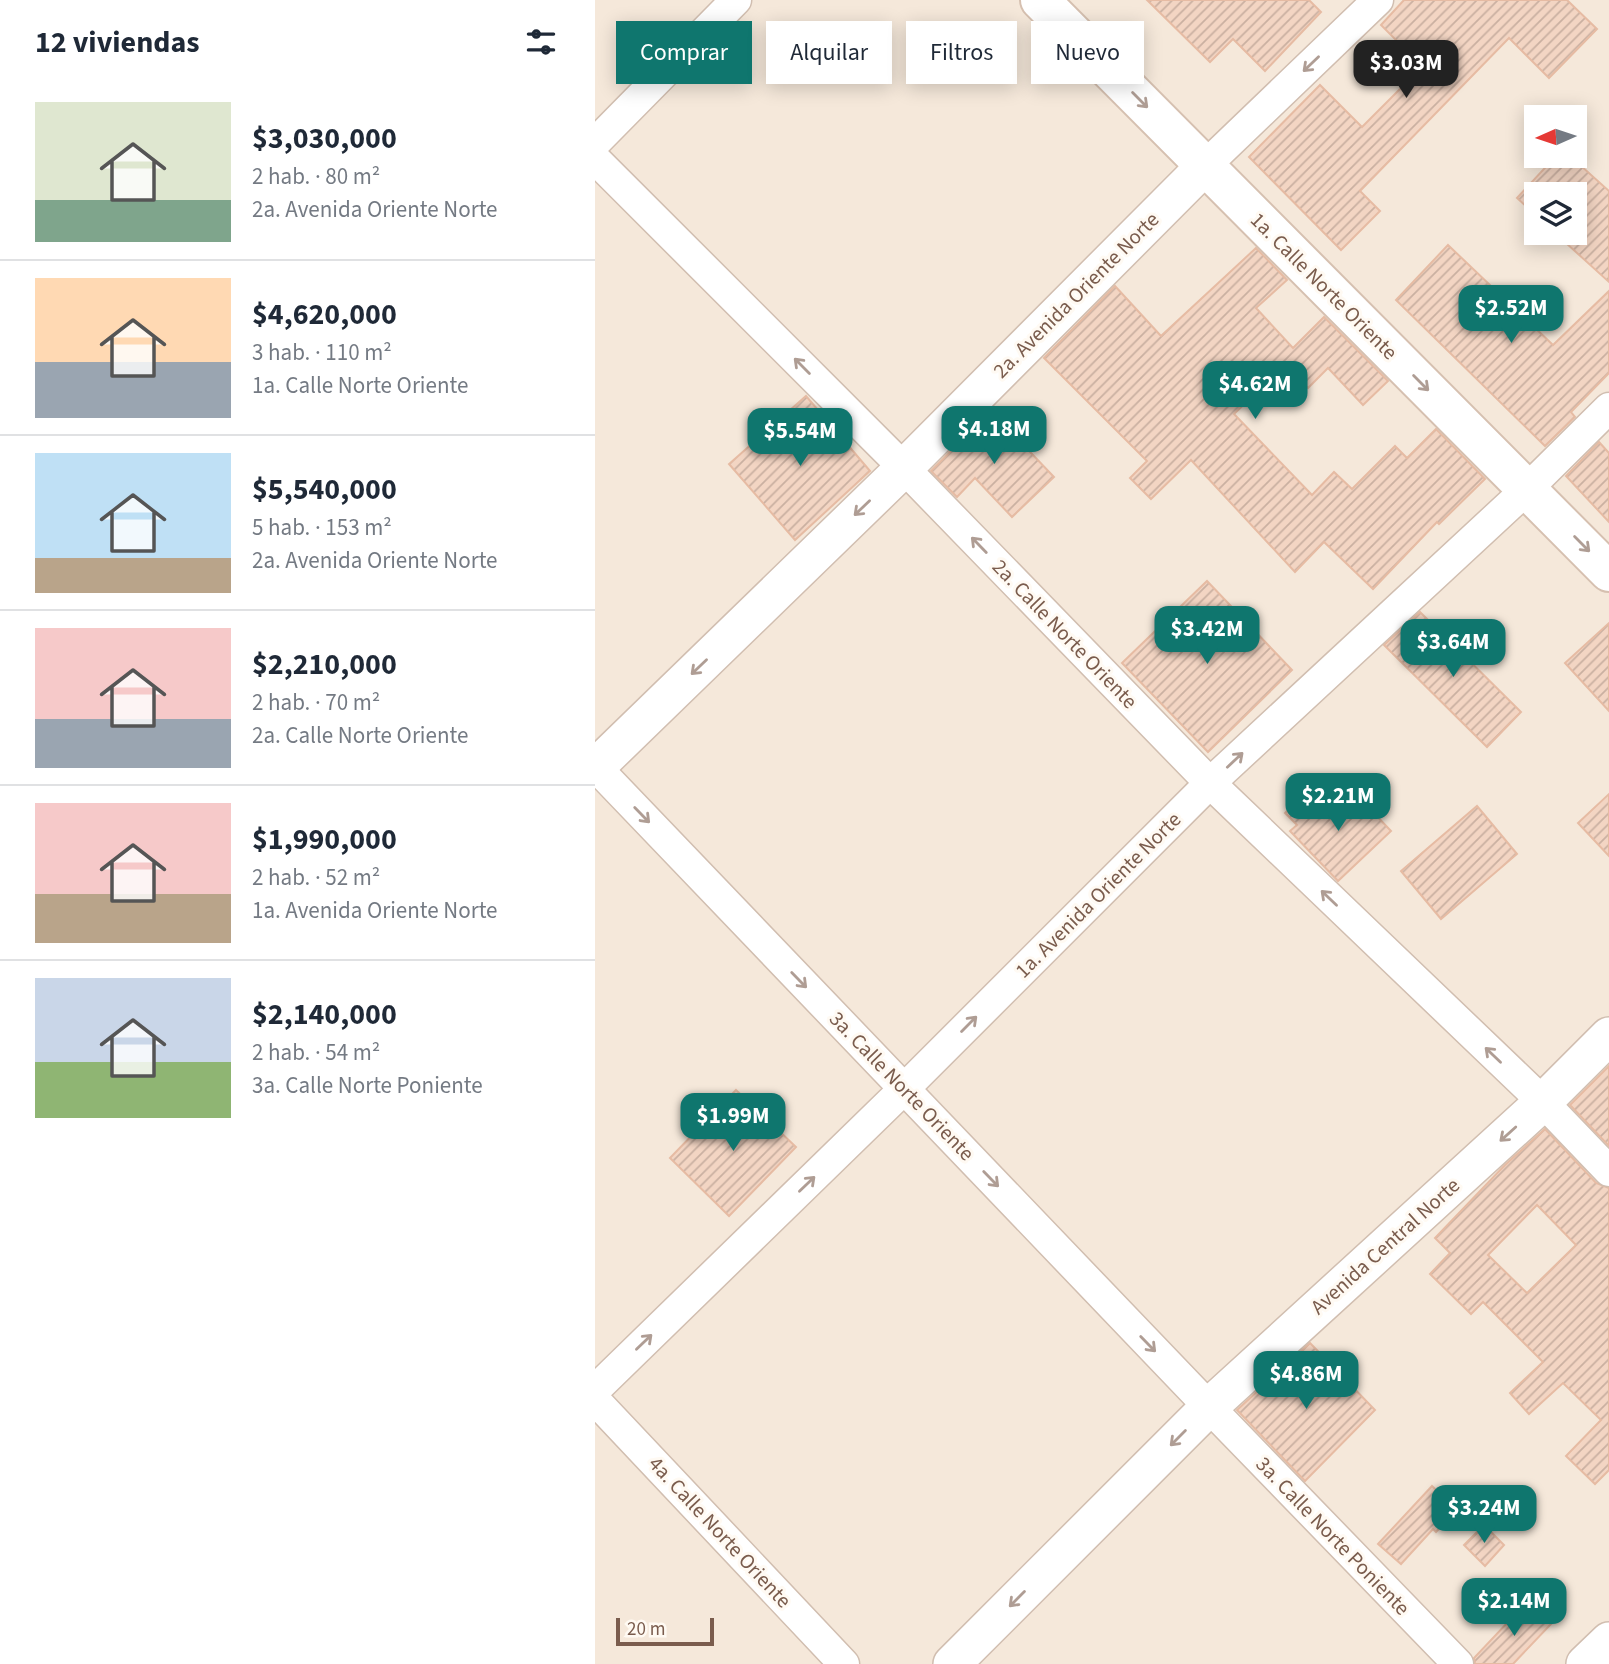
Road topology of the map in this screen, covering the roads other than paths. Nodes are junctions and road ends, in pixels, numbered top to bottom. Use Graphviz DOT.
graph roads {
  1 [pos="736,0"];
  2 [pos="1040,0"];
  3 [pos="1378,0"];
  4 [pos="595,142"];
  5 [pos="595,159"];
  6 [pos="1205,166"];
  7 [pos="1609,408"];
  8 [pos="904,467"];
  9 [pos="1527,489"];
  10 [pos="1609,572"];
  11 [pos="595,767"];
  12 [pos="1210,783"];
  13 [pos="1609,1035"];
  14 [pos="904,1089"];
  15 [pos="1543,1102"];
  16 [pos="1609,1171"];
  17 [pos="595,1390"];
  18 [pos="595,1399"];
  19 [pos="1209,1407"];
  20 [pos="1609,1641"];
  21 [pos="844,1664"];
  22 [pos="952,1664"];
  23 [pos="1458,1664"];
  24 [pos="1585,1664"];
  1 -- 4 [label="street"];
  2 -- 6 [label="main road, 1a. Calle Norte Oriente, one-way"];
  3 -- 6 [label="street, 2a. Avenida Oriente Norte, one-way"];
  8 -- 5 [label="street, 2a. Calle Norte Oriente, one-way"];
  6 -- 8 [label="street, 2a. Avenida Oriente Norte"];
  6 -- 9 [label="main road, 1a. Calle Norte Oriente, one-way"];
  7 -- 9 [label="street, 1a. Avenida Oriente Norte"];
  8 -- 11 [label="street, 2a. Avenida Oriente Norte, one-way"];
  12 -- 8 [label="street, 2a. Calle Norte Oriente, one-way"];
  9 -- 10 [label="main road, 1a. Calle Norte Oriente, one-way"];
  12 -- 9 [label="street, 1a. Avenida Oriente Norte, one-way"];
  11 -- 14 [label="street, 3a. Calle Norte Oriente, one-way"];
  14 -- 12 [label="street, 1a. Avenida Oriente Norte, one-way"];
  15 -- 12 [label="street, 2a. Calle Norte Oriente, one-way"];
  13 -- 15 [label="street, Avenida Central Norte"];
  17 -- 14 [label="street, 1a. Avenida Oriente Norte, one-way"];
  14 -- 19 [label="street, 3a. Calle Norte Oriente, one-way"];
  15 -- 16 [label="street, 2a. Calle Norte Oriente"];
  15 -- 19 [label="street, Avenida Central Norte, one-way"];
  18 -- 21 [label="street, 4a. Calle Norte Oriente"];
  19 -- 22 [label="street, Avenida Central Norte, one-way"];
  19 -- 23 [label="street, 3a. Calle Norte Poniente"];
  20 -- 24 [label="street"];
}
